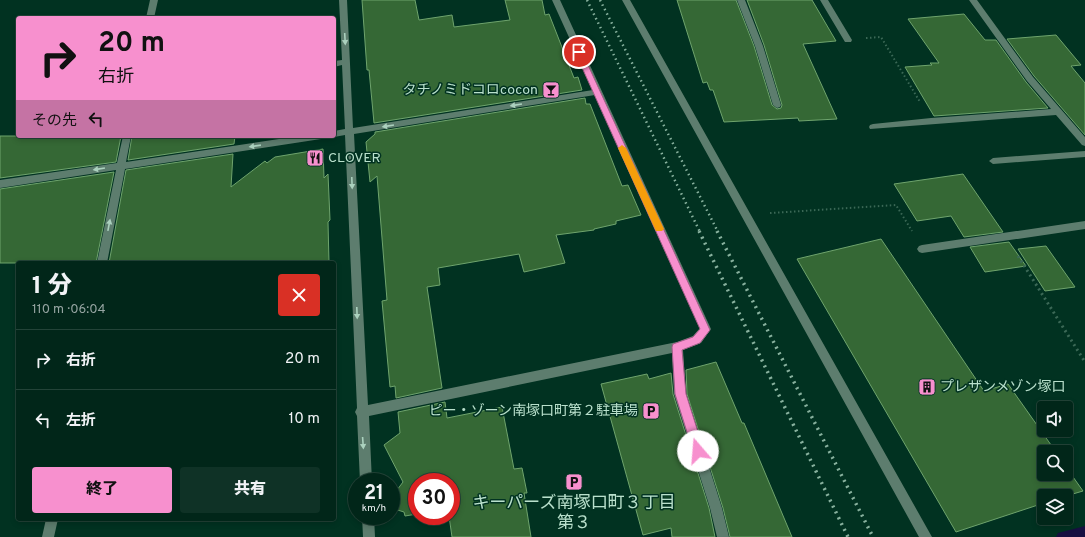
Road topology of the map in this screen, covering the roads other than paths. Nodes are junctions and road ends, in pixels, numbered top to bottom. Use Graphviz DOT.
graph roads {
  1 [pos="154,0"];
  2 [pos="343,0"];
  3 [pos="556,0"];
  4 [pos="626,0"];
  5 [pos="741,0"];
  6 [pos="824,0"];
  7 [pos="973,0"];
  8 [pos="150,16"];
  9 [pos="848,40"];
  10 [pos="346,62"];
  11 [pos="336,64"];
  12 [pos="596,92"];
  13 [pos="778,105"];
  14 [pos="1057,112"];
  15 [pos="873,127"];
  16 [pos="350,132"];
  17 [pos="336,134"];
  18 [pos="127,138"];
  19 [pos="307,138"];
  20 [pos="1085,143"];
  21 [pos="1085,154"];
  22 [pos="993,161"];
  23 [pos="121,165"];
  24 [pos="0,184"];
  25 [pos="1085,225"];
  26 [pos="922,249"];
  27 [pos="102,261"];
  28 [pos="677,347"];
  29 [pos="361,412"];
  30 [pos="365,473"];
  31 [pos="52,521"];
  32 [pos="368,525"];
  33 [pos="48,537"];
  34 [pos="369,537"];
  35 [pos="723,537"];
  36 [pos="926,537"];
  1 -- 8 [label="street"];
  2 -- 10 [label="street, one-way"];
  3 -- 12 [label="street"];
  4 -- 36 [label="street"];
  5 -- 13 [label="street"];
  6 -- 9 [label="street"];
  7 -- 14 [label="street"];
  10 -- 11 [label="street"];
  10 -- 16 [label="street"];
  12 -- 16 [label="street, one-way"];
  12 -- 28 [label="street"];
  14 -- 15 [label="street"];
  14 -- 20 [label="street"];
  16 -- 17 [label="street"];
  16 -- 29 [label="street, one-way"];
  18 -- 23 [label="street"];
  19 -- 23 [label="street, one-way"];
  21 -- 22 [label="street"];
  23 -- 24 [label="street, one-way"];
  27 -- 23 [label="street, one-way"];
  25 -- 26 [label="street"];
  28 -- 29 [label="street"];
  28 -- 35 [label="street"];
  29 -- 30 [label="street, one-way"];
  31 -- 33 [label="street"];
  32 -- 34 [label="street"];
}
